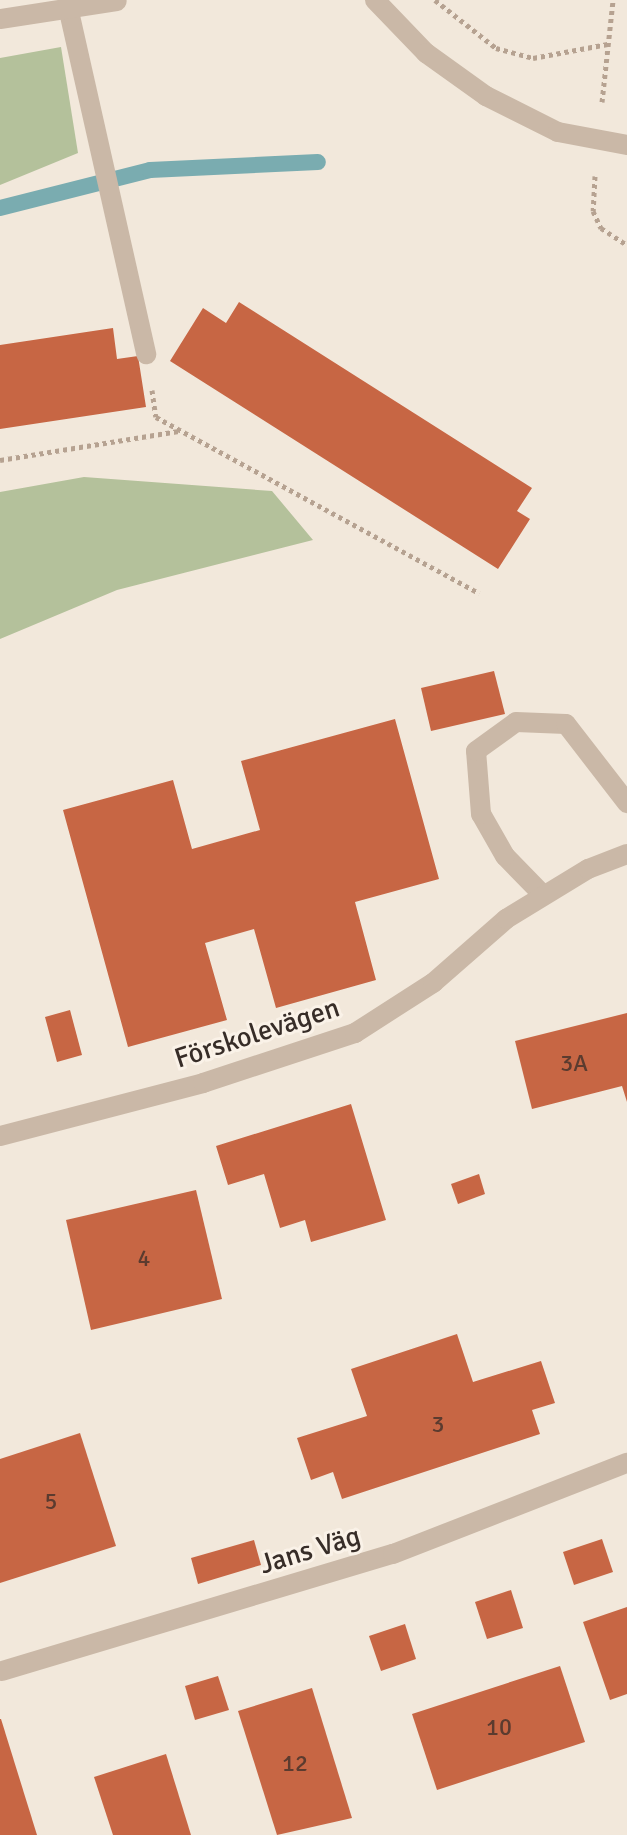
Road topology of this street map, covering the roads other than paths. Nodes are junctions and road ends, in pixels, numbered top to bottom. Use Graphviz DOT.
graph roads {
  1 [pos="119,0"];
  2 [pos="375,0"];
  3 [pos="68,7"];
  4 [pos="0,19"];
  5 [pos="627,145"];
  6 [pos="146,354"];
  7 [pos="627,803"];
  8 [pos="627,854"];
  9 [pos="543,895"];
  10 [pos="0,1136"];
  11 [pos="627,1463"];
  12 [pos="2,1671"];
  1 -- 3 [label="street"];
  2 -- 5 [label="street"];
  3 -- 4 [label="street"];
  3 -- 6 [label="street"];
  7 -- 9 [label="street"];
  8 -- 9 [label="street, Förskolevägen"];
  9 -- 10 [label="street, Förskolevägen"];
  11 -- 12 [label="street, Jans Väg"];
}
